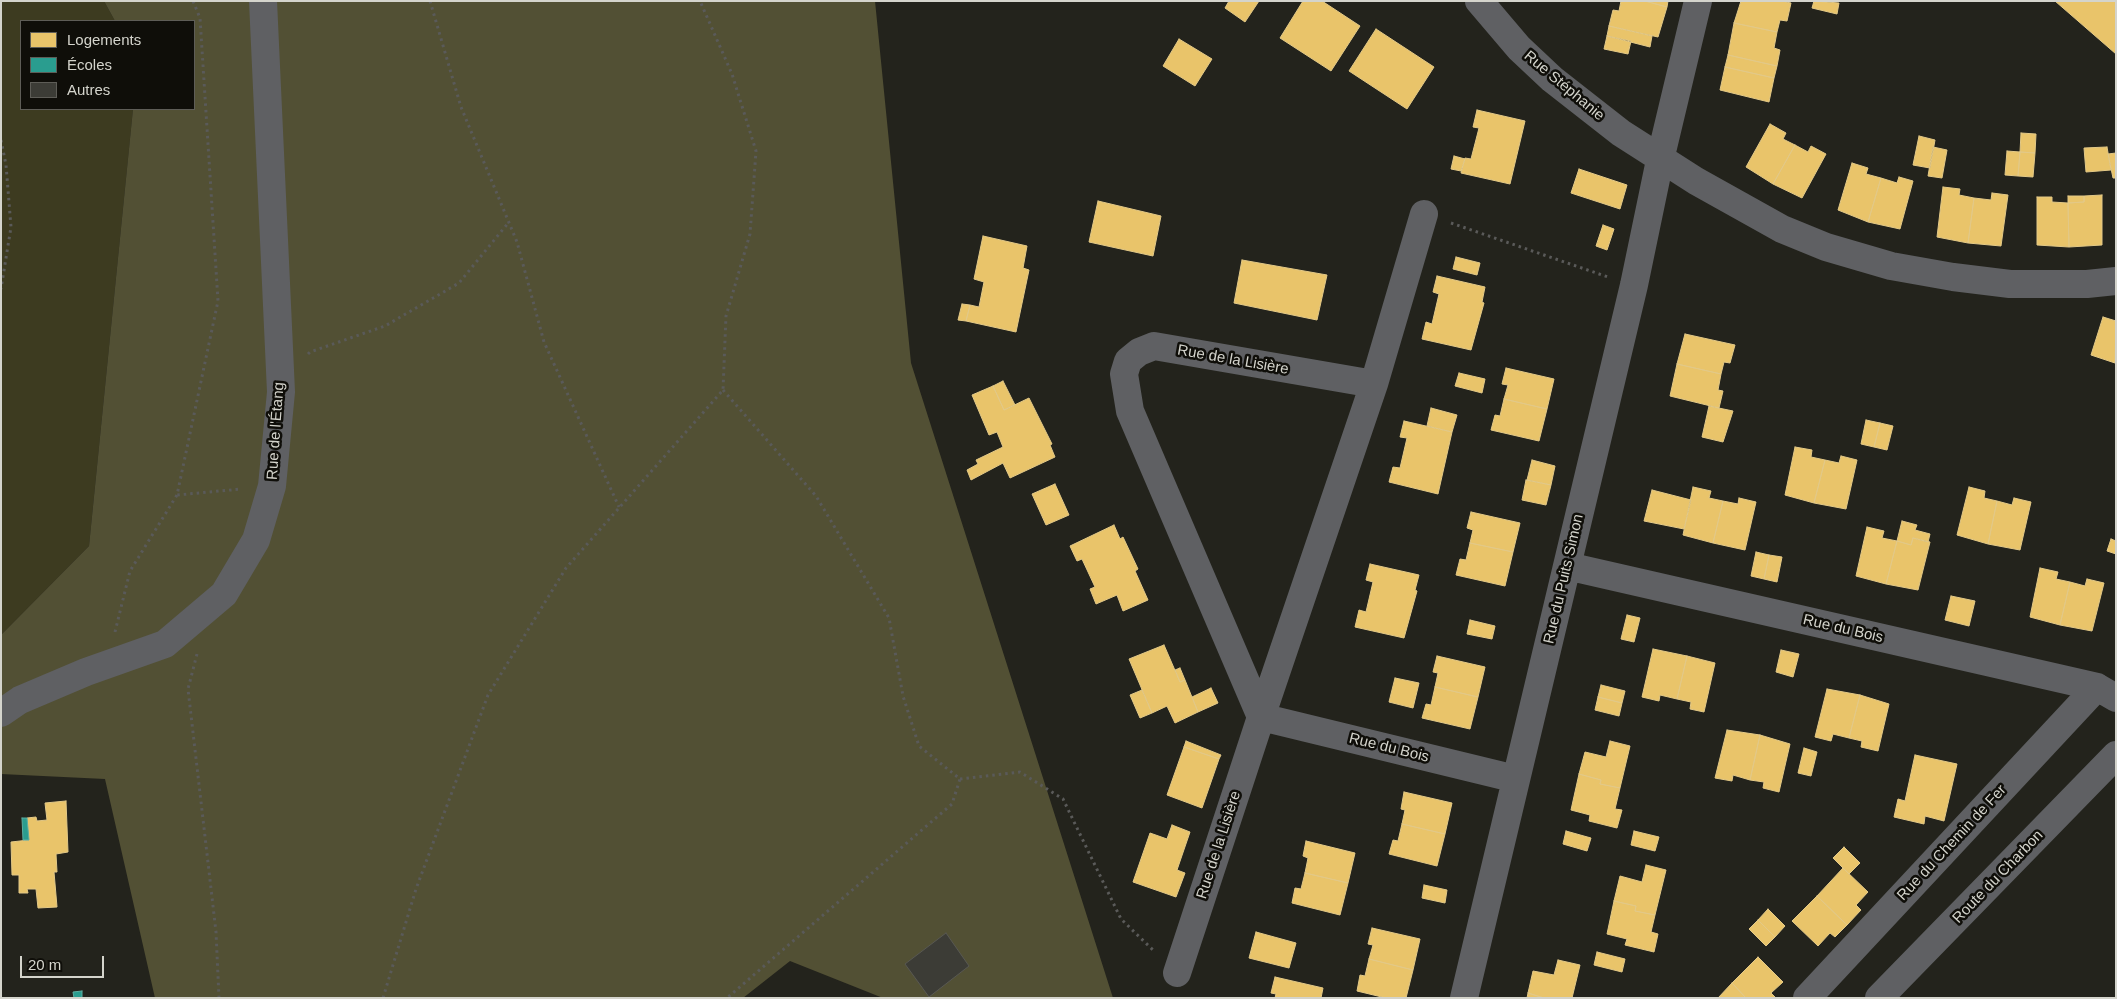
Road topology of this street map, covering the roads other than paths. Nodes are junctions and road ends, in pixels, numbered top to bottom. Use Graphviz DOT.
graph roads {
  1 [pos="262,1"];
  2 [pos="1479,1"];
  3 [pos="1698,1"];
  4 [pos="1660,160"];
  5 [pos="1424,214"];
  6 [pos="2116,281"];
  7 [pos="1374,384"];
  8 [pos="1567,566"];
  9 [pos="2106,693"];
  10 [pos="1,713"];
  11 [pos="1261,717"];
  12 [pos="2116,755"];
  13 [pos="1516,779"];
  14 [pos="1177,973"];
  15 [pos="1464,998"];
  16 [pos="1807,998"];
  17 [pos="1879,998"];
  1 -- 10 [label="street, Rue de l'Étang"];
  2 -- 4 [label="street, Rue Stéphanie"];
  3 -- 4 [label="street, Rue du Puits Simon"];
  4 -- 6 [label="street, Rue Stéphanie"];
  4 -- 8 [label="street, Rue du Puits Simon"];
  5 -- 7 [label="street"];
  7 -- 11 [label="street, Rue de la Lisière"];
  7 -- 11 [label="street, Rue de la Lisière"];
  8 -- 9 [label="street, Rue du Bois"];
  8 -- 13 [label="street, Rue du Puits Simon"];
  9 -- 16 [label="street, Rue du Chemin de Fer"];
  11 -- 13 [label="street, Rue du Bois"];
  11 -- 14 [label="street, Rue de la Lisière"];
  12 -- 17 [label="street, Route du Charbon"];
  13 -- 15 [label="street, Rue du Puits Simon"];
}
